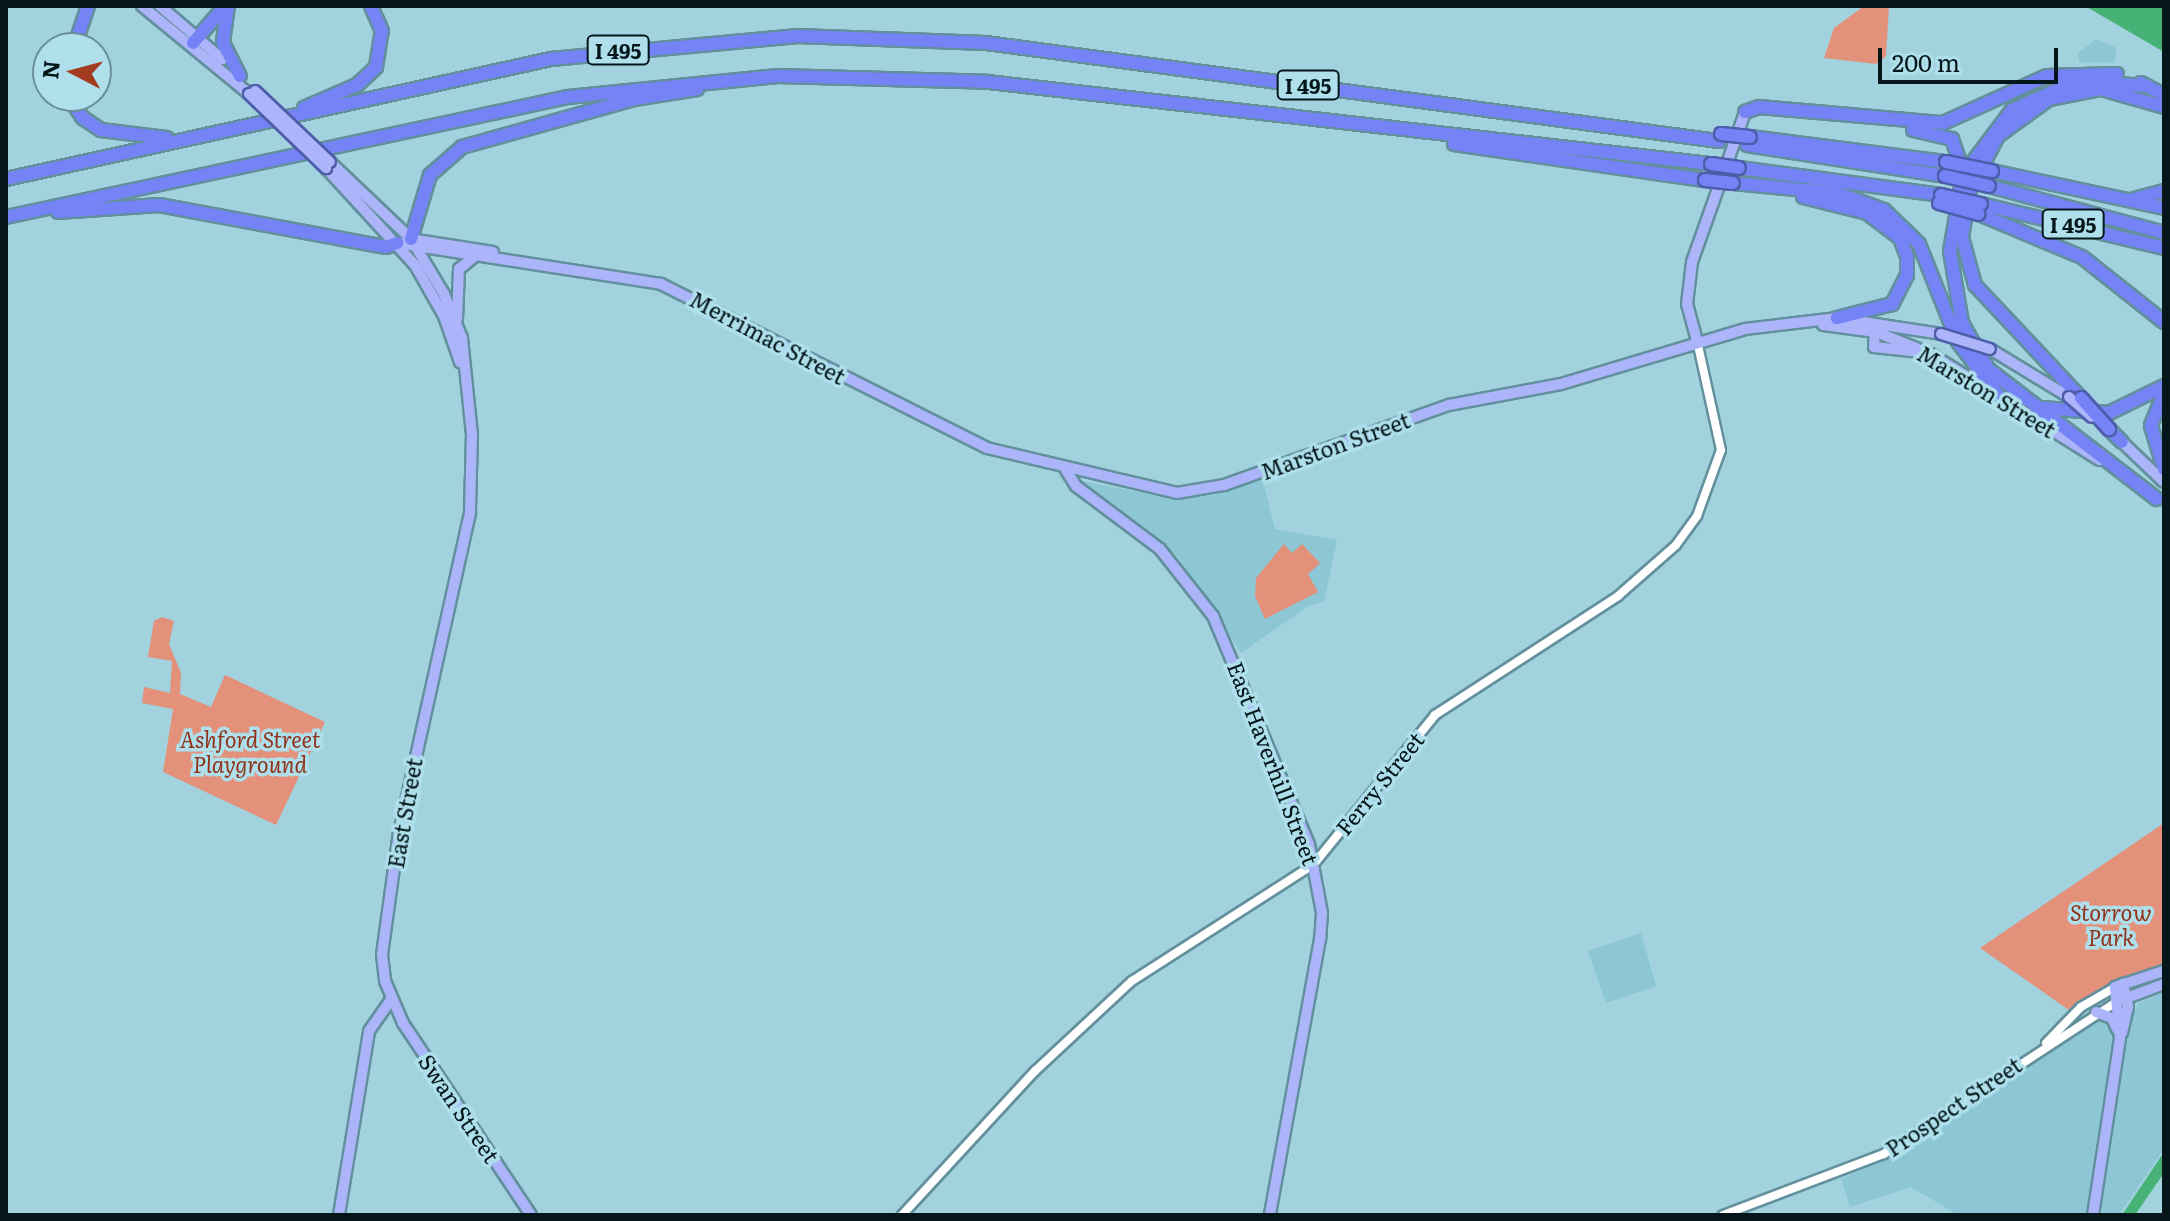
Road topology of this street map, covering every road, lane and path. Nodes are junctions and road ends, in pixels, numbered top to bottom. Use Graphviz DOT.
graph roads {
  1 [pos="88,6"];
  2 [pos="99,6"];
  3 [pos="142,6"];
  4 [pos="160,6"];
  5 [pos="226,6"];
  6 [pos="371,6"];
  7 [pos="85,20"];
  8 [pos="80,32"];
  9 [pos="196,39"];
  10 [pos="240,76"];
  11 [pos="745,78"];
  12 [pos="2146,86"];
  13 [pos="252,92"];
  14 [pos="2164,95"];
  15 [pos="2164,107"];
  16 [pos="79,112"];
  17 [pos="1745,112"];
  18 [pos="288,116"];
  19 [pos="1364,126"];
  20 [pos="186,138"];
  21 [pos="1748,141"];
  22 [pos="328,165"];
  23 [pos="1963,175"];
  24 [pos="6,179"];
  25 [pos="1733,183"];
  26 [pos="2164,191"];
  27 [pos="2106,198"];
  28 [pos="2164,208"];
  29 [pos="1980,209"];
  30 [pos="11,216"];
  31 [pos="2164,233"];
  32 [pos="395,240"];
  33 [pos="414,243"];
  34 [pos="2164,248"];
  35 [pos="476,255"];
  36 [pos="553,266"];
  37 [pos="1837,318"];
  38 [pos="457,321"];
  39 [pos="2164,322"];
  40 [pos="1892,325"];
  41 [pos="1745,329"];
  42 [pos="1872,331"];
  43 [pos="1697,341"];
  44 [pos="1931,354"];
  45 [pos="2164,386"];
  46 [pos="2164,393"];
  47 [pos="2000,397"];
  48 [pos="2075,398"];
  49 [pos="2025,400"];
  50 [pos="470,407"];
  51 [pos="928,421"];
  52 [pos="2122,442"];
  53 [pos="2164,469"];
  54 [pos="1066,470"];
  55 [pos="2164,482"];
  56 [pos="2160,501"];
  57 [pos="1314,864"];
  58 [pos="2164,971"];
  59 [pos="2164,984"];
  60 [pos="2119,985"];
  61 [pos="391,999"];
  62 [pos="2123,999"];
  63 [pos="2096,1012"];
  64 [pos="2120,1039"];
  65 [pos="2046,1043"];
  66 [pos="1727,1214"];
  67 [pos="339,1215"];
  68 [pos="531,1215"];
  69 [pos="902,1215"];
  70 [pos="1270,1215"];
  71 [pos="2093,1215"];
  1 -- 7 [label="highway"];
  2 -- 7 [label="highway"];
  3 -- 9 [label="main road"];
  4 -- 9 [label="main road"];
  5 -- 9 [label="highway"];
  5 -- 10 [label="highway"];
  6 -- 18 [label="highway"];
  7 -- 8 [label="highway"];
  9 -- 10 [label="main road"];
  9 -- 13 [label="main road"];
  10 -- 13 [label="main road"];
  11 -- 19 [label="highway, I 495"];
  11 -- 30 [label="highway, I 495"];
  11 -- 33 [label="highway"];
  12 -- 14 [label="highway"];
  12 -- 17 [label="highway"];
  12 -- 23 [label="highway"];
  13 -- 22 [label="main road, bridge"];
  15 -- 48 [label="highway"];
  16 -- 20 [label="highway"];
  17 -- 23 [label="highway"];
  17 -- 43 [label="main road"];
  18 -- 20 [label="highway, I 495"];
  18 -- 21 [label="highway, I 495"];
  19 -- 25 [label="highway, bridge"];
  19 -- 29 [label="highway, I 495, bridge"];
  20 -- 24 [label="highway, I 495"];
  21 -- 27 [label="highway, bridge"];
  21 -- 31 [label="highway, I 495, bridge"];
  22 -- 32 [label="main road"];
  22 -- 33 [label="main road"];
  23 -- 49 [label="highway"];
  25 -- 37 [label="highway"];
  25 -- 47 [label="highway"];
  26 -- 27 [label="highway"];
  27 -- 28 [label="highway"];
  29 -- 34 [label="highway, I 495"];
  29 -- 39 [label="highway"];
  30 -- 32 [label="highway"];
  32 -- 33 [label="main road, Merrimac Street"];
  32 -- 50 [label="main road, East Street"];
  33 -- 35 [label="main road, Merrimac Street"];
  33 -- 36 [label="main road, Merrimac Street"];
  33 -- 38 [label="main road, East Street"];
  35 -- 36 [label="main road, Merrimac Street"];
  35 -- 38 [label="main road"];
  36 -- 51 [label="main road, Merrimac Street"];
  37 -- 40 [label="main road, Marston Street"];
  37 -- 41 [label="main road, Marston Street"];
  38 -- 50 [label="main road, East Street"];
  40 -- 42 [label="main road"];
  40 -- 48 [label="main road, Marston Street, bridge"];
  41 -- 42 [label="main road, Marston Street"];
  41 -- 43 [label="main road, Marston Street"];
  42 -- 44 [label="main road, Marston Street"];
  42 -- 44 [label="main road"];
  43 -- 54 [label="main road, Marston Street"];
  43 -- 57 [label="street, Ferry Street"];
  44 -- 47 [label="main road, Marston Street"];
  45 -- 49 [label="highway"];
  46 -- 53 [label="highway"];
  47 -- 56 [label="main road, Marston Street"];
  48 -- 52 [label="highway, bridge"];
  49 -- 56 [label="highway"];
  50 -- 61 [label="main road, East Street"];
  51 -- 54 [label="main road, Marston Street"];
  52 -- 55 [label="main road"];
  54 -- 57 [label="main road, East Haverhill Street"];
  57 -- 69 [label="street, Ferry Street"];
  57 -- 70 [label="main road, East Haverhill Street"];
  58 -- 60 [label="main road, Prospect Street"];
  59 -- 62 [label="main road, Prospect Street"];
  60 -- 62 [label="main road"];
  60 -- 65 [label="street, Prospect Street"];
  61 -- 67 [label="main road"];
  61 -- 68 [label="main road, Swan Street"];
  62 -- 63 [label="street, Prospect Street"];
  62 -- 64 [label="main road"];
  63 -- 64 [label="main road"];
  63 -- 65 [label="street, Prospect Street"];
  64 -- 71 [label="main road"];
  65 -- 66 [label="street, Prospect Street"];
}
